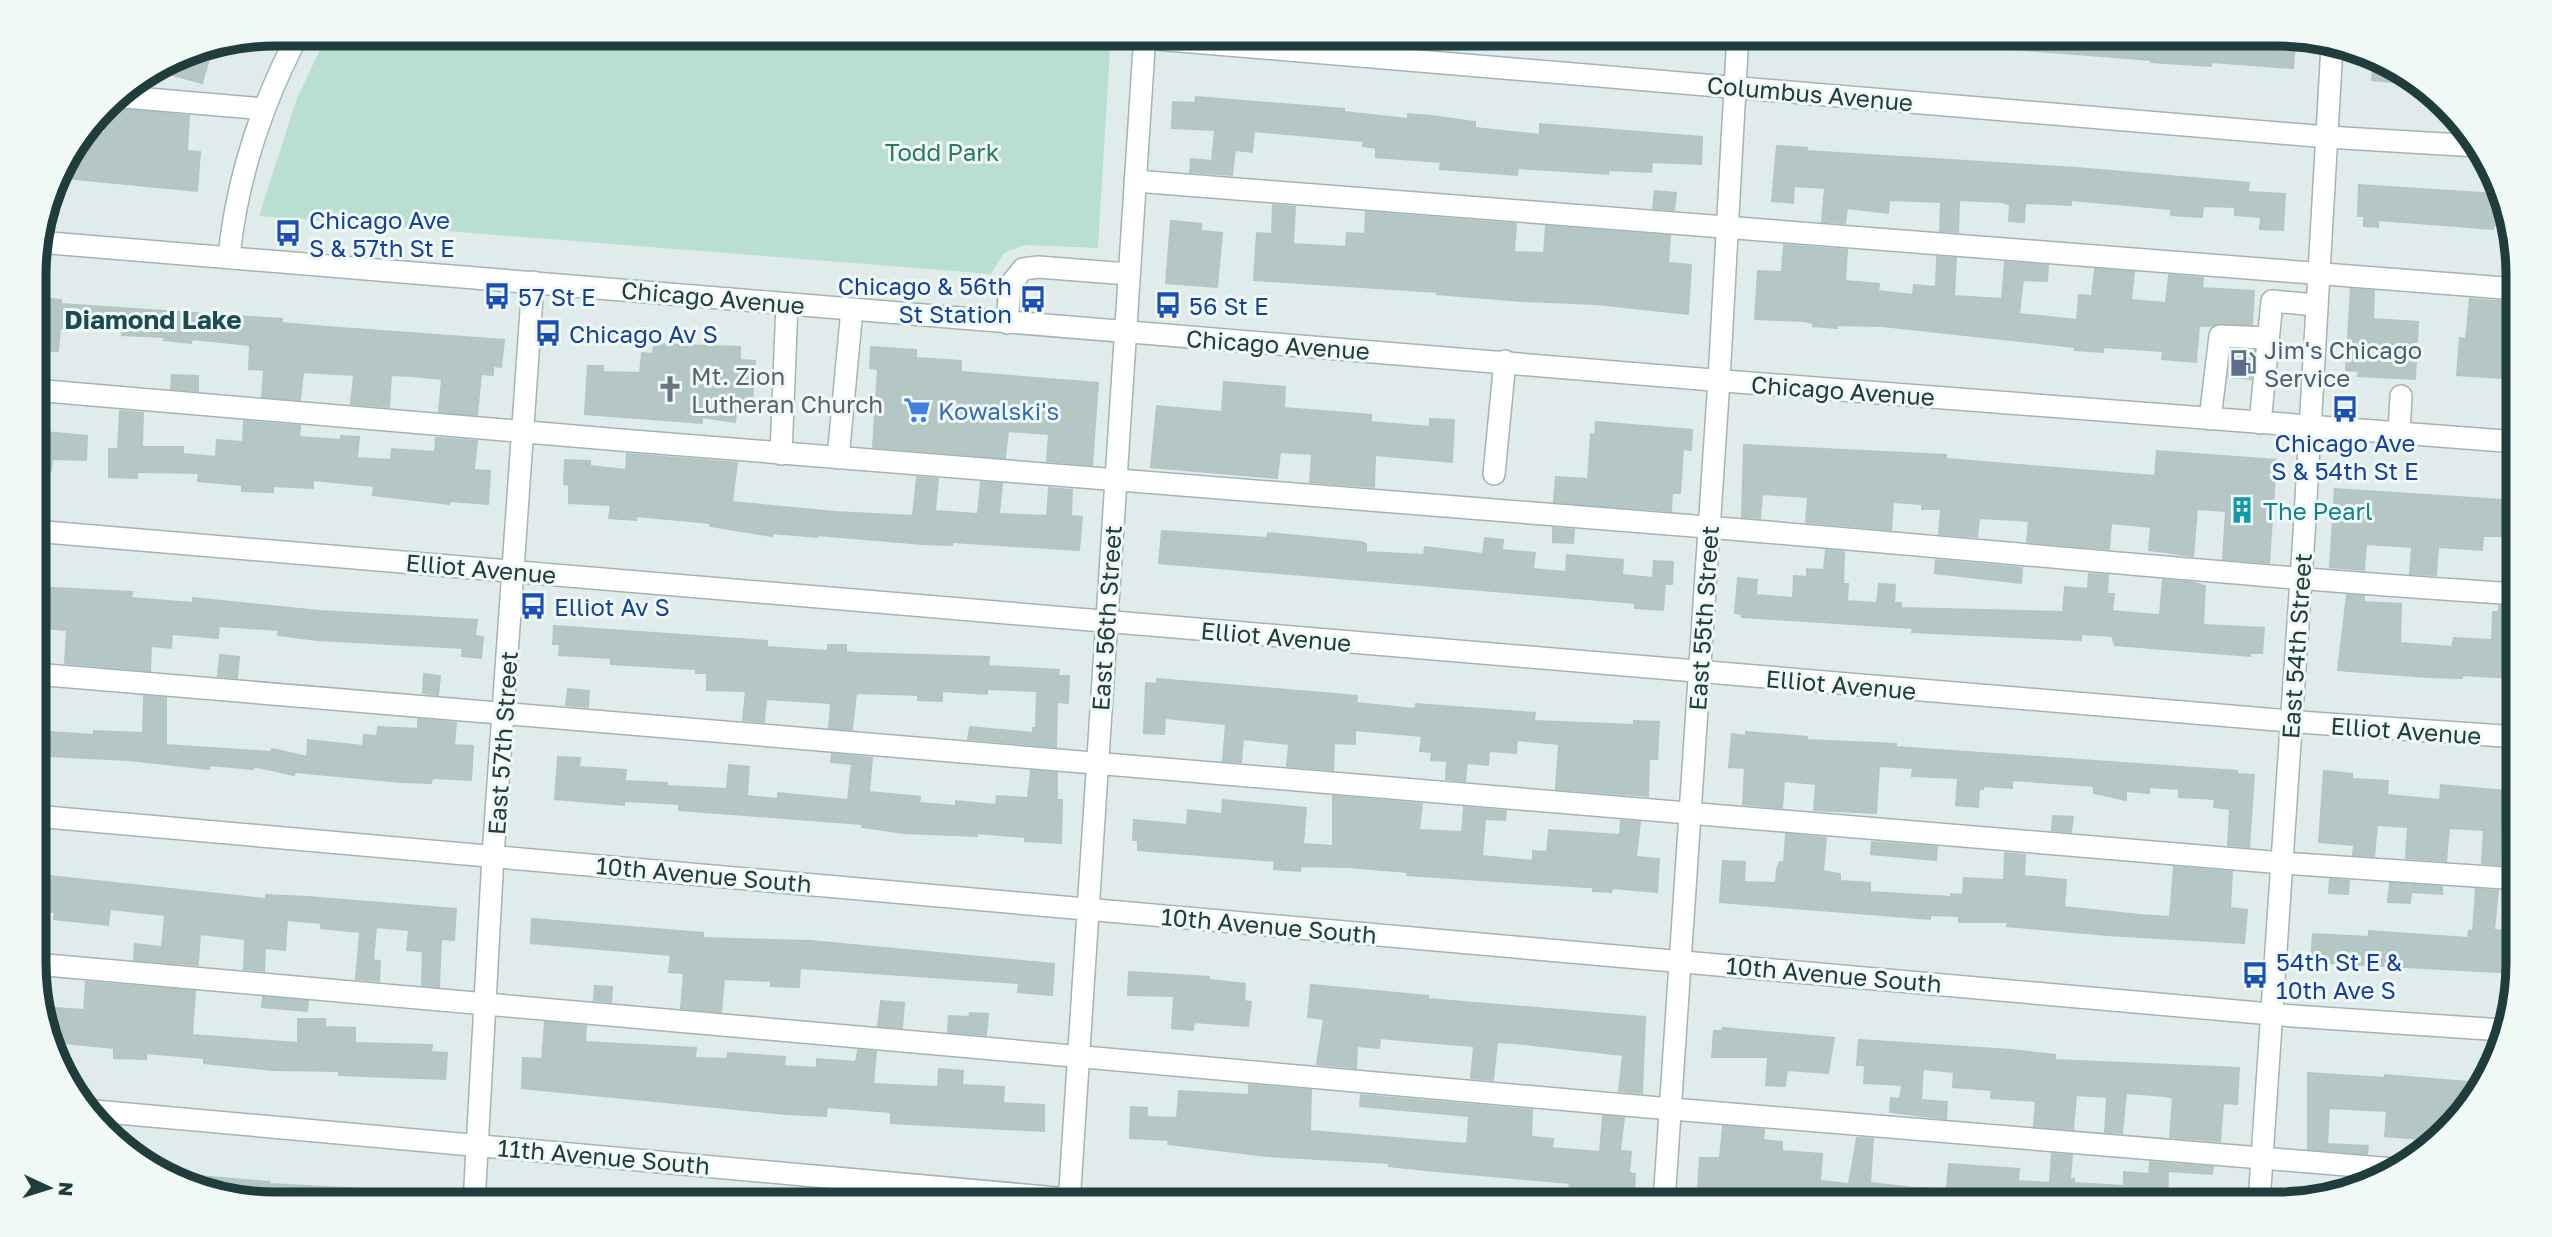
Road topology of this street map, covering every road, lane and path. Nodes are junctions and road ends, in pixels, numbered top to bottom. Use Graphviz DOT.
graph roads {
  1 [pos="292,46"];
  2 [pos="1143,46"];
  3 [pos="1260,46"];
  4 [pos="1737,46"];
  5 [pos="2332,52"];
  6 [pos="1735,87"];
  7 [pos="132,96"];
  8 [pos="264,109"];
  9 [pos="2327,137"];
  10 [pos="2466,145"];
  11 [pos="1135,181"];
  12 [pos="1726,228"];
  13 [pos="47,243"];
  14 [pos="229,256"];
  15 [pos="1128,274"];
  16 [pos="2318,275"];
  17 [pos="533,282"];
  18 [pos="2506,288"];
  19 [pos="787,304"];
  20 [pos="2316,305"];
  21 [pos="852,309"];
  22 [pos="1007,323"];
  23 [pos="1124,332"];
  24 [pos="2268,338"];
  25 [pos="1505,361"];
  26 [pos="1719,380"];
  27 [pos="46,391"];
  28 [pos="2400,396"];
  29 [pos="2210,419"];
  30 [pos="2260,423"];
  31 [pos="2310,426"];
  32 [pos="524,433"];
  33 [pos="2399,433"];
  34 [pos="2506,441"];
  35 [pos="780,454"];
  36 [pos="838,458"];
  37 [pos="1494,474"];
  38 [pos="1115,481"];
  39 [pos="1709,528"];
  40 [pos="46,532"];
  41 [pos="515,571"];
  42 [pos="2301,580"];
  43 [pos="2506,593"];
  44 [pos="1106,622"];
  45 [pos="1698,671"];
  46 [pos="46,675"];
  47 [pos="503,713"];
  48 [pos="2290,721"];
  49 [pos="2506,736"];
  50 [pos="1097,764"];
  51 [pos="1691,812"];
  52 [pos="46,817"];
  53 [pos="494,856"];
  54 [pos="2283,863"];
  55 [pos="2506,878"];
  56 [pos="1086,908"];
  57 [pos="1681,961"];
  58 [pos="46,965"];
  59 [pos="484,1003"];
  60 [pos="2271,1013"];
  61 [pos="2496,1029"];
  62 [pos="1078,1056"];
  63 [pos="1672,1108"];
  64 [pos="101,1111"];
  65 [pos="478,1144"];
  66 [pos="2262,1160"];
  67 [pos="2379,1168"];
  68 [pos="1665,1191"];
  69 [pos="2260,1191"];
  70 [pos="475,1192"];
  71 [pos="972,1192"];
  72 [pos="1070,1192"];
  1 -- 8 [label="street"];
  2 -- 11 [label="street, East 56th Street"];
  3 -- 6 [label="street, Columbus Avenue"];
  4 -- 6 [label="street, East 55th Street"];
  5 -- 9 [label="street, East 54th Street"];
  6 -- 9 [label="street, Columbus Avenue"];
  6 -- 12 [label="street, East 55th Street"];
  7 -- 8 [label="street"];
  8 -- 14 [label="street"];
  9 -- 10 [label="street, Columbus Avenue"];
  9 -- 16 [label="street, East 54th Street"];
  11 -- 12 [label="street"];
  11 -- 15 [label="street, East 56th Street"];
  12 -- 16 [label="street"];
  12 -- 26 [label="street, East 55th Street"];
  13 -- 14 [label="street, Chicago Avenue"];
  14 -- 17 [label="street, Chicago Avenue"];
  15 -- 22 [label="street"];
  15 -- 23 [label="street, East 56th Street"];
  16 -- 18 [label="street"];
  16 -- 20 [label="street, East 54th Street"];
  17 -- 19 [label="street, Chicago Avenue"];
  17 -- 32 [label="street, East 57th Street"];
  19 -- 21 [label="street, Chicago Avenue"];
  19 -- 35 [label="street"];
  20 -- 24 [label="street"];
  20 -- 31 [label="street, East 54th Street"];
  21 -- 22 [label="street, Chicago Avenue"];
  21 -- 36 [label="street"];
  22 -- 23 [label="street, Chicago Avenue"];
  23 -- 25 [label="street, Chicago Avenue"];
  23 -- 38 [label="street, East 56th Street"];
  24 -- 29 [label="street"];
  24 -- 30 [label="street"];
  25 -- 26 [label="street, Chicago Avenue"];
  25 -- 37 [label="street"];
  26 -- 29 [label="street, Chicago Avenue"];
  26 -- 39 [label="street, East 55th Street"];
  27 -- 32 [label="street"];
  28 -- 33 [label="street"];
  29 -- 30 [label="street, Chicago Avenue"];
  30 -- 31 [label="street, Chicago Avenue"];
  31 -- 33 [label="street, Chicago Avenue"];
  31 -- 42 [label="street, East 54th Street"];
  32 -- 35 [label="street"];
  32 -- 41 [label="street, East 57th Street"];
  33 -- 34 [label="street, Chicago Avenue"];
  35 -- 36 [label="street"];
  36 -- 38 [label="street"];
  38 -- 39 [label="street"];
  38 -- 44 [label="street, East 56th Street"];
  39 -- 42 [label="street"];
  39 -- 45 [label="street, East 55th Street"];
  40 -- 41 [label="street, Elliot Avenue"];
  41 -- 44 [label="street, Elliot Avenue"];
  41 -- 47 [label="street, East 57th Street"];
  42 -- 43 [label="street"];
  42 -- 48 [label="street, East 54th Street"];
  44 -- 45 [label="street, Elliot Avenue"];
  44 -- 50 [label="street, East 56th Street"];
  45 -- 48 [label="street, Elliot Avenue"];
  45 -- 51 [label="street, East 55th Street"];
  46 -- 47 [label="street"];
  47 -- 50 [label="street"];
  47 -- 53 [label="street, East 57th Street"];
  48 -- 49 [label="street, Elliot Avenue"];
  48 -- 54 [label="street, East 54th Street"];
  50 -- 51 [label="street"];
  50 -- 56 [label="street, East 56th Street"];
  51 -- 54 [label="street"];
  51 -- 57 [label="street, East 55th Street"];
  52 -- 53 [label="street, 10th Avenue South"];
  53 -- 56 [label="street, 10th Avenue South"];
  53 -- 59 [label="street, East 57th Street"];
  54 -- 55 [label="street"];
  54 -- 60 [label="street, East 54th Street"];
  56 -- 57 [label="street, 10th Avenue South"];
  56 -- 62 [label="street, East 56th Street"];
  57 -- 60 [label="street, 10th Avenue South"];
  57 -- 63 [label="street, East 55th Street"];
  58 -- 59 [label="street"];
  59 -- 62 [label="street"];
  59 -- 65 [label="street, East 57th Street"];
  60 -- 61 [label="street, 10th Avenue South"];
  60 -- 66 [label="street, East 54th Street"];
  62 -- 63 [label="street"];
  62 -- 72 [label="street, East 56th Street"];
  63 -- 66 [label="street"];
  63 -- 68 [label="street, East 55th Street"];
  64 -- 65 [label="street, 11th Avenue South"];
  65 -- 70 [label="street, East 57th Street"];
  65 -- 71 [label="street, 11th Avenue South"];
  66 -- 67 [label="street"];
  66 -- 69 [label="street, East 54th Street"];
}
